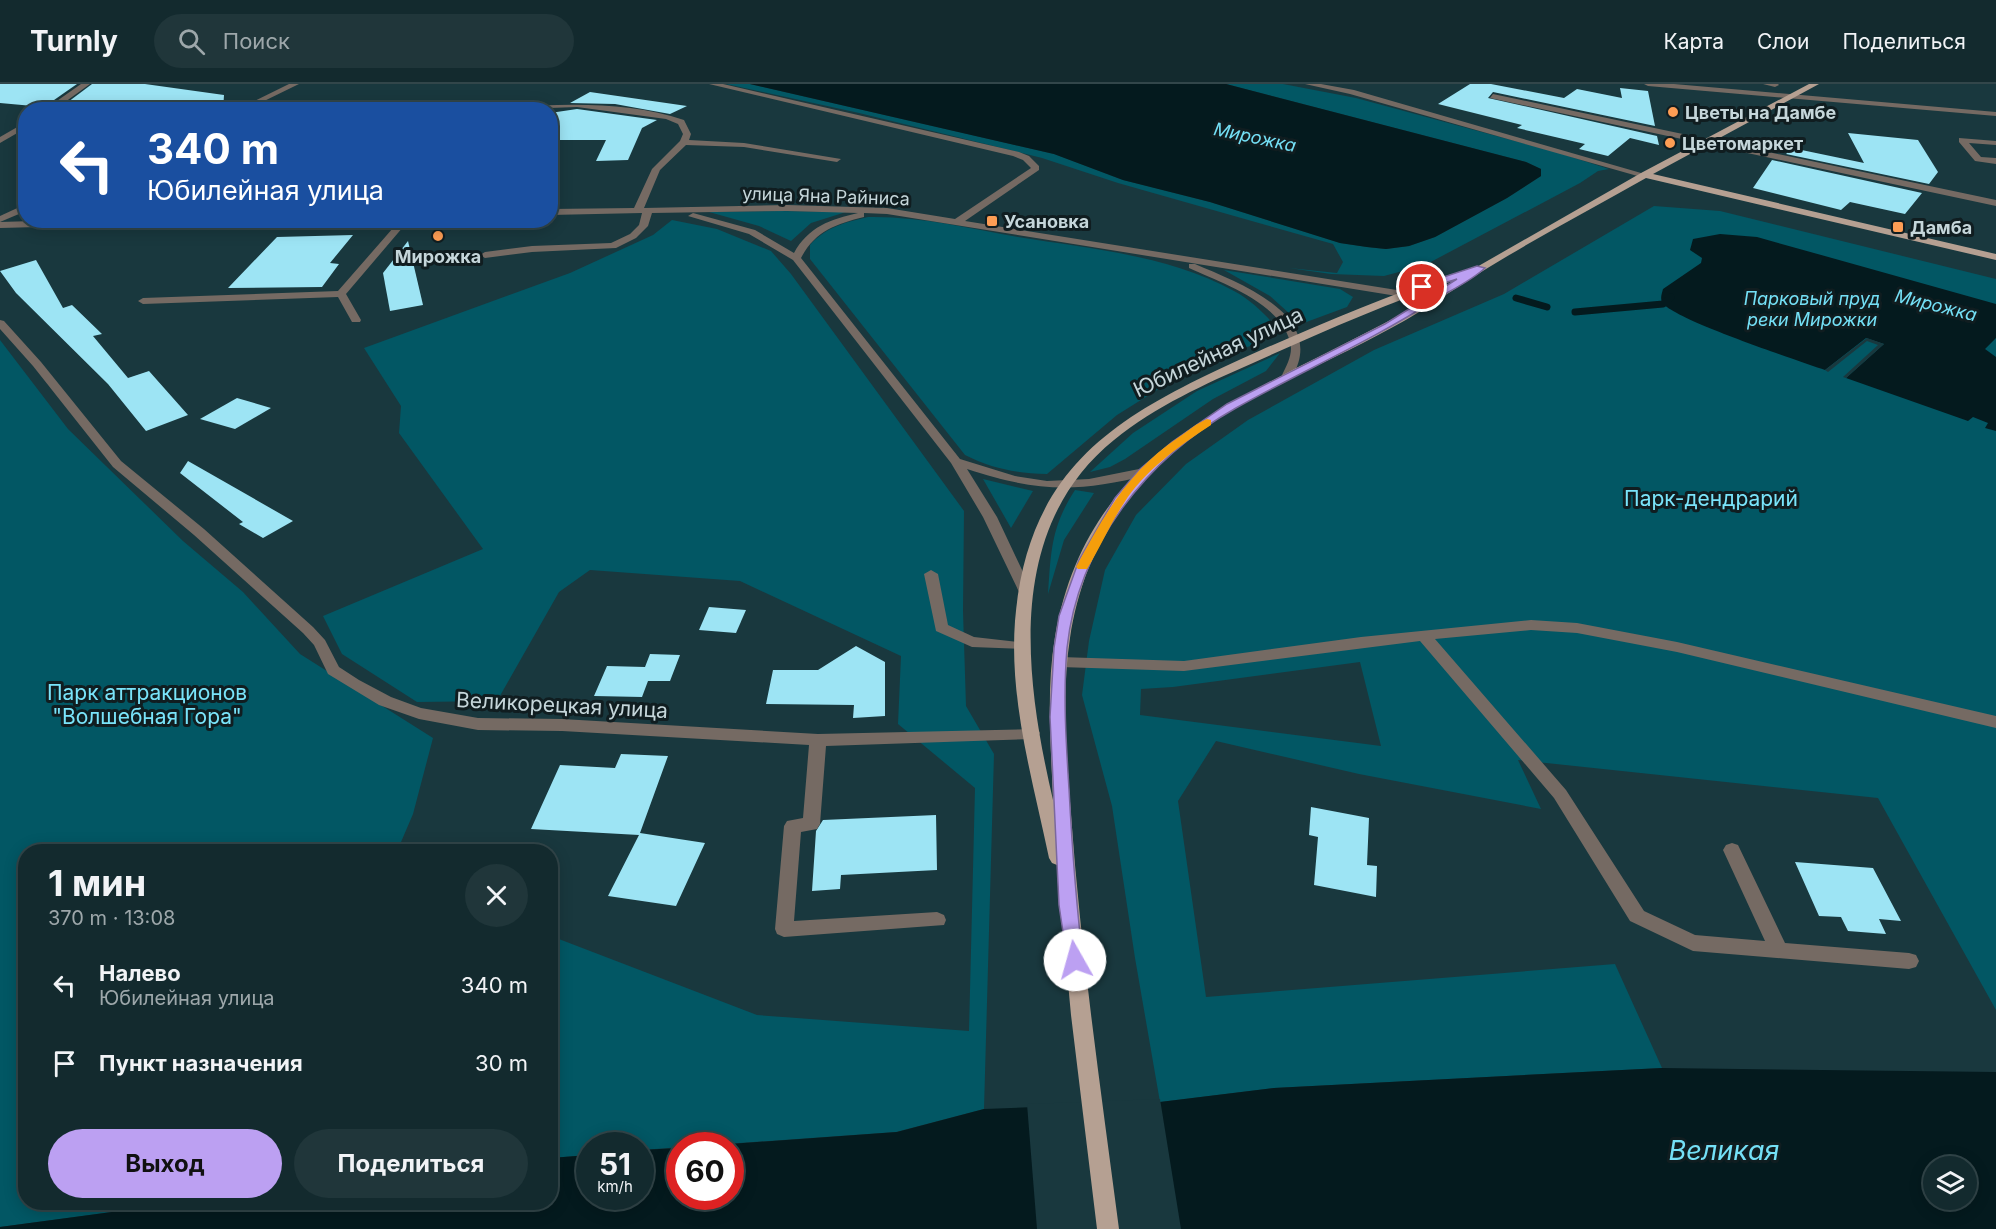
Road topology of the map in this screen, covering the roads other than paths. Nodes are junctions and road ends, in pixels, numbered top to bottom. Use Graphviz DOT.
graph roads {
  1 [pos="86,84"];
  2 [pos="296,84"];
  3 [pos="713,84"];
  4 [pos="1309,84"];
  5 [pos="1648,84"];
  6 [pos="1767,84"];
  7 [pos="1815,84"];
  8 [pos="1678,85"];
  9 [pos="1776,85"];
  10 [pos="1349,88"];
  11 [pos="1493,96"];
  12 [pos="1790,97"];
  13 [pos="60,102"];
  14 [pos="256,102"];
  15 [pos="558,106"];
  16 [pos="1996,114"];
  17 [pos="18,129"];
  18 [pos="0,141"];
  19 [pos="684,142"];
  20 [pos="1706,142"];
  21 [pos="1996,143"];
  22 [pos="837,159"];
  23 [pos="1996,161"];
  24 [pos="1644,175"];
  25 [pos="1996,203"];
  26 [pos="643,210"];
  27 [pos="664,210"];
  28 [pos="18,211"];
  29 [pos="887,211"];
  30 [pos="558,212"];
  31 [pos="0,219"];
  32 [pos="958,221"];
  33 [pos="0,225"];
  34 [pos="18,225"];
  35 [pos="398,228"];
  36 [pos="485,255"];
  37 [pos="1170,257"];
  38 [pos="1996,257"];
  39 [pos="796,258"];
  40 [pos="1480,268"];
  41 [pos="341,294"];
  42 [pos="1403,294"];
  43 [pos="143,301"];
  44 [pos="356,320"];
  45 [pos="0,323"];
  46 [pos="1295,339"];
  47 [pos="1288,375"];
  48 [pos="956,462"];
  49 [pos="1144,472"];
  50 [pos="1064,485"];
  51 [pos="931,574"];
  52 [pos="1025,591"];
  53 [pos="1424,636"];
  54 [pos="1023,646"];
  55 [pos="1060,662"];
  56 [pos="1996,722"];
  57 [pos="1032,733"];
  58 [pos="818,740"];
  59 [pos="1732,850"];
  60 [pos="1067,905"];
  61 [pos="938,920"];
  62 [pos="1779,950"];
  63 [pos="1909,961"];
  64 [pos="1108,1229"];
  1 -- 13 [label="street"];
  2 -- 14 [label="street"];
  3 -- 32 [label="street"];
  4 -- 10 [label="street"];
  5 -- 8 [label="street"];
  6 -- 9 [label="street"];
  7 -- 12 [label="main road, Юбилейная улица"];
  8 -- 12 [label="street"];
  10 -- 24 [label="street"];
  11 -- 20 [label="street"];
  12 -- 16 [label="street"];
  12 -- 20 [label="main road, Юбилейная улица"];
  15 -- 19 [label="street"];
  17 -- 18 [label="street"];
  19 -- 22 [label="street"];
  19 -- 26 [label="street"];
  20 -- 24 [label="main road, Юбилейная улица"];
  20 -- 25 [label="street"];
  21 -- 23 [label="street"];
  24 -- 38 [label="main road"];
  24 -- 40 [label="main road, Юбилейная улица"];
  26 -- 27 [label="street, улица Яна Райниса"];
  26 -- 30 [label="street, улица Яна Райниса"];
  26 -- 36 [label="street"];
  27 -- 29 [label="street, улица Яна Райниса"];
  27 -- 39 [label="street"];
  28 -- 31 [label="street"];
  29 -- 32 [label="street, улица Яна Райниса"];
  29 -- 39 [label="street"];
  32 -- 37 [label="street, улица Яна Райниса"];
  33 -- 34 [label="street"];
  35 -- 41 [label="street"];
  37 -- 42 [label="street, улица Яна Райниса"];
  37 -- 46 [label="street, улица Яна Райниса"];
  39 -- 48 [label="street"];
  40 -- 42 [label="main road, Юбилейная улица"];
  40 -- 47 [label="main road, Юбилейная улица"];
  41 -- 43 [label="street"];
  41 -- 44 [label="street"];
  42 -- 46 [label="main road, Юбилейная улица"];
  45 -- 58 [label="street, Великорецкая улица"];
  46 -- 47 [label="street"];
  46 -- 50 [label="main road, Юбилейная улица"];
  47 -- 49 [label="main road, Юбилейная улица"];
  48 -- 50 [label="street"];
  48 -- 52 [label="street"];
  49 -- 50 [label="street"];
  49 -- 55 [label="main road, Юбилейная улица"];
  50 -- 52 [label="main road, Юбилейная улица"];
  51 -- 54 [label="street"];
  52 -- 54 [label="main road, Юбилейная улица"];
  53 -- 55 [label="street"];
  53 -- 56 [label="street"];
  53 -- 62 [label="street"];
  54 -- 57 [label="main road, Юбилейная улица"];
  55 -- 60 [label="main road, Юбилейная улица"];
  57 -- 58 [label="street, Великорецкая улица"];
  57 -- 60 [label="main road, Юбилейная улица"];
  58 -- 61 [label="street"];
  59 -- 62 [label="street"];
  60 -- 64 [label="main road, Юбилейная улица"];
  62 -- 63 [label="street"];
}
